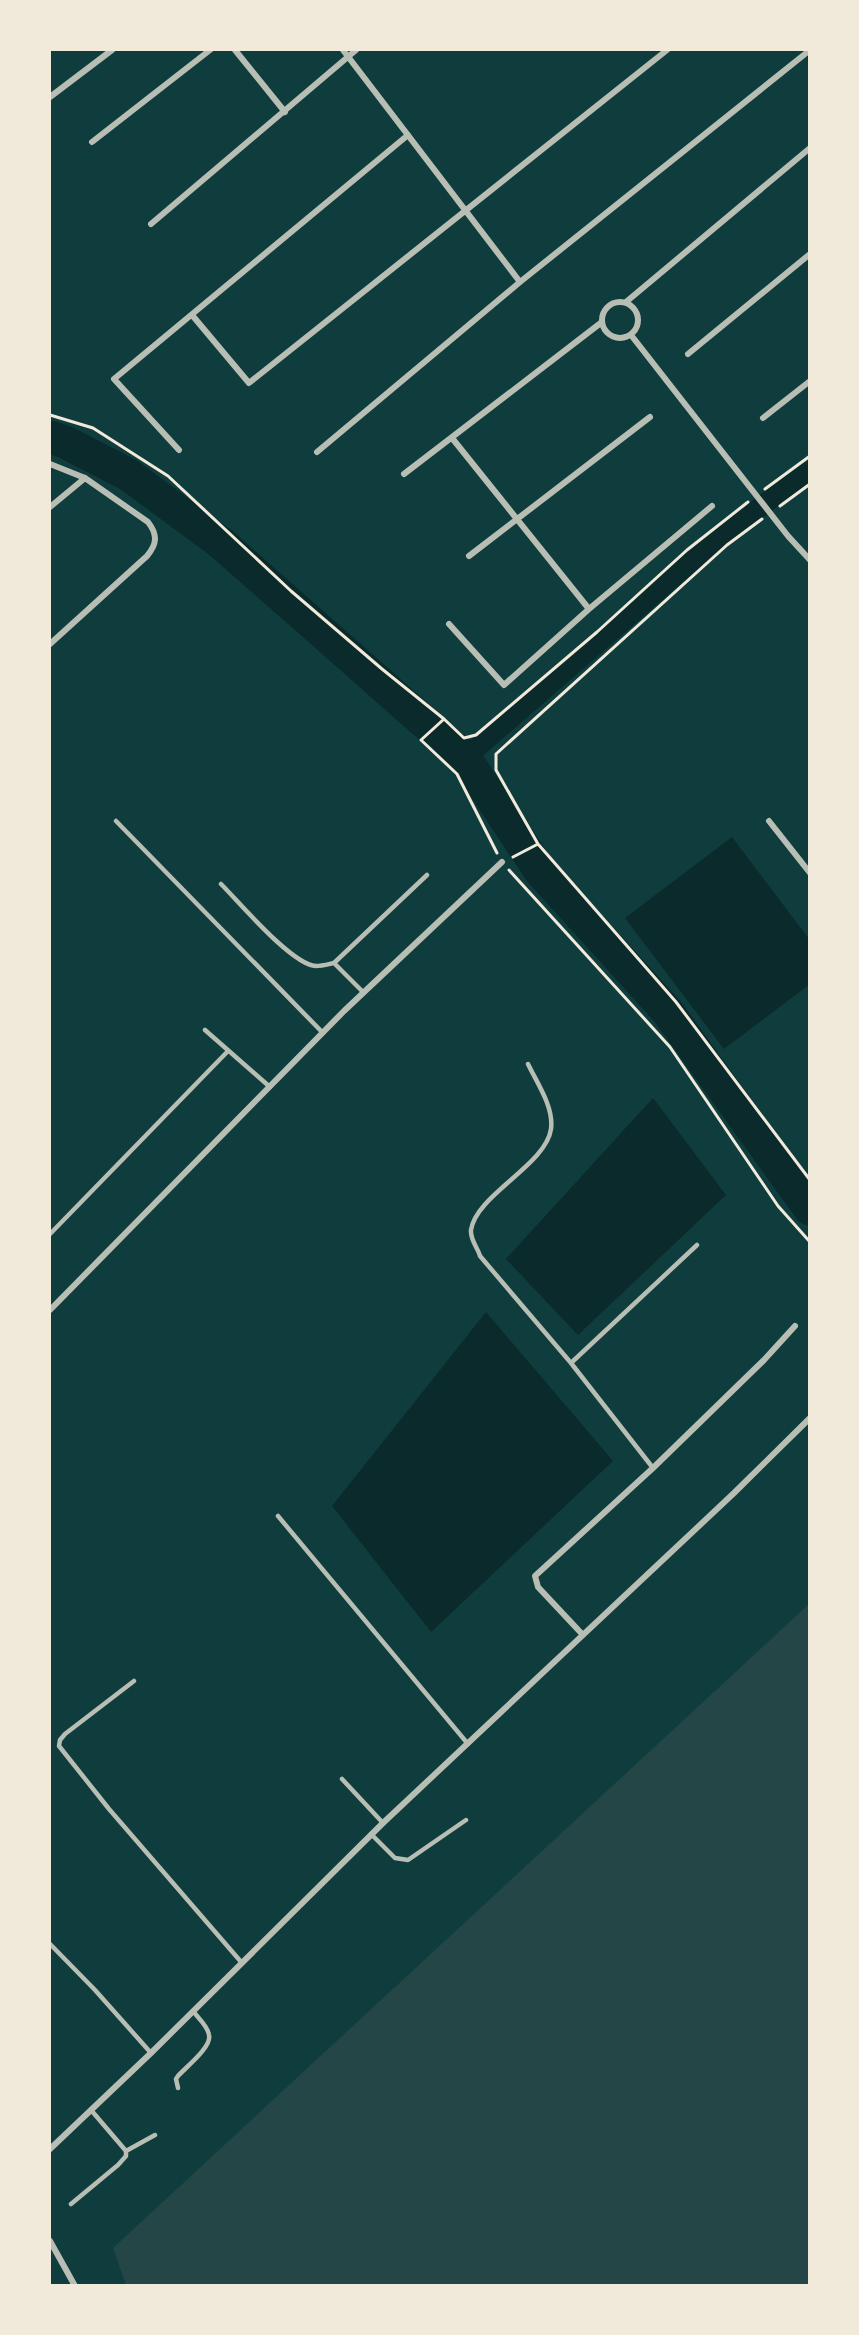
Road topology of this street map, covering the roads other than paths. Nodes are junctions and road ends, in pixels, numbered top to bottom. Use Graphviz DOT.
graph roads {
  1 [pos="112,50"];
  2 [pos="210,50"];
  3 [pos="236,50"];
  4 [pos="343,50"];
  5 [pos="356,50"];
  6 [pos="667,50"];
  7 [pos="810,50"];
  8 [pos="348,57"];
  9 [pos="50,97"];
  10 [pos="285,112"];
  11 [pos="408,135"];
  12 [pos="92,142"];
  13 [pos="810,148"];
  14 [pos="465,211"];
  15 [pos="151,224"];
  16 [pos="810,254"];
  17 [pos="519,282"];
  18 [pos="626,302"];
  19 [pos="192,315"];
  20 [pos="602,322"];
  21 [pos="631,335"];
  22 [pos="688,354"];
  23 [pos="810,381"];
  24 [pos="650,417"];
  25 [pos="763,418"];
  26 [pos="452,438"];
  27 [pos="179,450"];
  28 [pos="317,452"];
  29 [pos="50,464"];
  30 [pos="404,474"];
  31 [pos="85,478"];
  32 [pos="712,506"];
  33 [pos="50,507"];
  34 [pos="517,519"];
  35 [pos="469,556"];
  36 [pos="810,560"];
  37 [pos="589,609"];
  38 [pos="449,624"];
  39 [pos="50,644"];
  40 [pos="116,821"];
  41 [pos="769,821"];
  42 [pos="502,862"];
  43 [pos="810,873"];
  44 [pos="427,875"];
  45 [pos="221,884"];
  46 [pos="334,963"];
  47 [pos="363,992"];
  48 [pos="205,1030"];
  49 [pos="323,1033"];
  50 [pos="228,1051"];
  51 [pos="528,1064"];
  52 [pos="270,1087"];
  53 [pos="50,1234"];
  54 [pos="698,1245"];
  55 [pos="50,1310"];
  56 [pos="795,1326"];
  57 [pos="571,1363"];
  58 [pos="810,1418"];
  59 [pos="653,1468"];
  60 [pos="278,1516"];
  61 [pos="583,1635"];
  62 [pos="134,1682"];
  63 [pos="468,1744"];
  64 [pos="342,1779"];
  65 [pos="466,1820"];
  66 [pos="383,1823"];
  67 [pos="371,1834"];
  68 [pos="50,1944"];
  69 [pos="242,1963"];
  70 [pos="193,2011"];
  71 [pos="151,2053"];
  72 [pos="178,2088"];
  73 [pos="91,2110"];
  74 [pos="154,2135"];
  75 [pos="50,2149"];
  76 [pos="126,2151"];
  77 [pos="71,2204"];
  78 [pos="50,2241"];
  79 [pos="75,2286"];
  1 -- 9 [label="street"];
  2 -- 12 [label="street"];
  3 -- 10 [label="street"];
  4 -- 8 [label="street"];
  5 -- 8 [label="street"];
  6 -- 14 [label="street"];
  7 -- 17 [label="street"];
  8 -- 10 [label="street"];
  8 -- 11 [label="street"];
  10 -- 15 [label="street"];
  11 -- 14 [label="street"];
  11 -- 19 [label="street"];
  13 -- 18 [label="street"];
  14 -- 17 [label="street"];
  14 -- 19 [label="street"];
  16 -- 22 [label="street"];
  17 -- 28 [label="street"];
  18 -- 20 [label="street"];
  18 -- 21 [label="street"];
  19 -- 27 [label="street"];
  20 -- 21 [label="street"];
  20 -- 26 [label="street"];
  21 -- 36 [label="street"];
  23 -- 25 [label="street"];
  24 -- 34 [label="street"];
  26 -- 30 [label="street"];
  26 -- 34 [label="street"];
  29 -- 31 [label="street"];
  31 -- 33 [label="street"];
  31 -- 39 [label="street"];
  32 -- 37 [label="street"];
  34 -- 35 [label="street"];
  34 -- 37 [label="street"];
  37 -- 38 [label="street"];
  40 -- 49 [label="lane"];
  41 -- 43 [label="street"];
  42 -- 47 [label="street"];
  44 -- 46 [label="lane"];
  45 -- 46 [label="lane"];
  46 -- 47 [label="lane"];
  47 -- 49 [label="street"];
  48 -- 50 [label="lane"];
  49 -- 52 [label="street"];
  50 -- 52 [label="lane"];
  50 -- 53 [label="lane"];
  51 -- 57 [label="lane"];
  52 -- 55 [label="street"];
  54 -- 57 [label="lane"];
  56 -- 59 [label="street"];
  57 -- 59 [label="lane"];
  58 -- 61 [label="street"];
  59 -- 61 [label="street"];
  60 -- 63 [label="lane"];
  61 -- 63 [label="street"];
  62 -- 69 [label="lane"];
  63 -- 66 [label="street"];
  64 -- 66 [label="lane"];
  65 -- 67 [label="lane"];
  66 -- 67 [label="street"];
  67 -- 69 [label="street"];
  68 -- 71 [label="lane"];
  69 -- 70 [label="street"];
  70 -- 71 [label="street"];
  70 -- 72 [label="lane"];
  71 -- 73 [label="street"];
  73 -- 75 [label="street"];
  73 -- 76 [label="lane"];
  74 -- 76 [label="lane"];
  76 -- 77 [label="lane"];
  78 -- 79 [label="street"];
}
